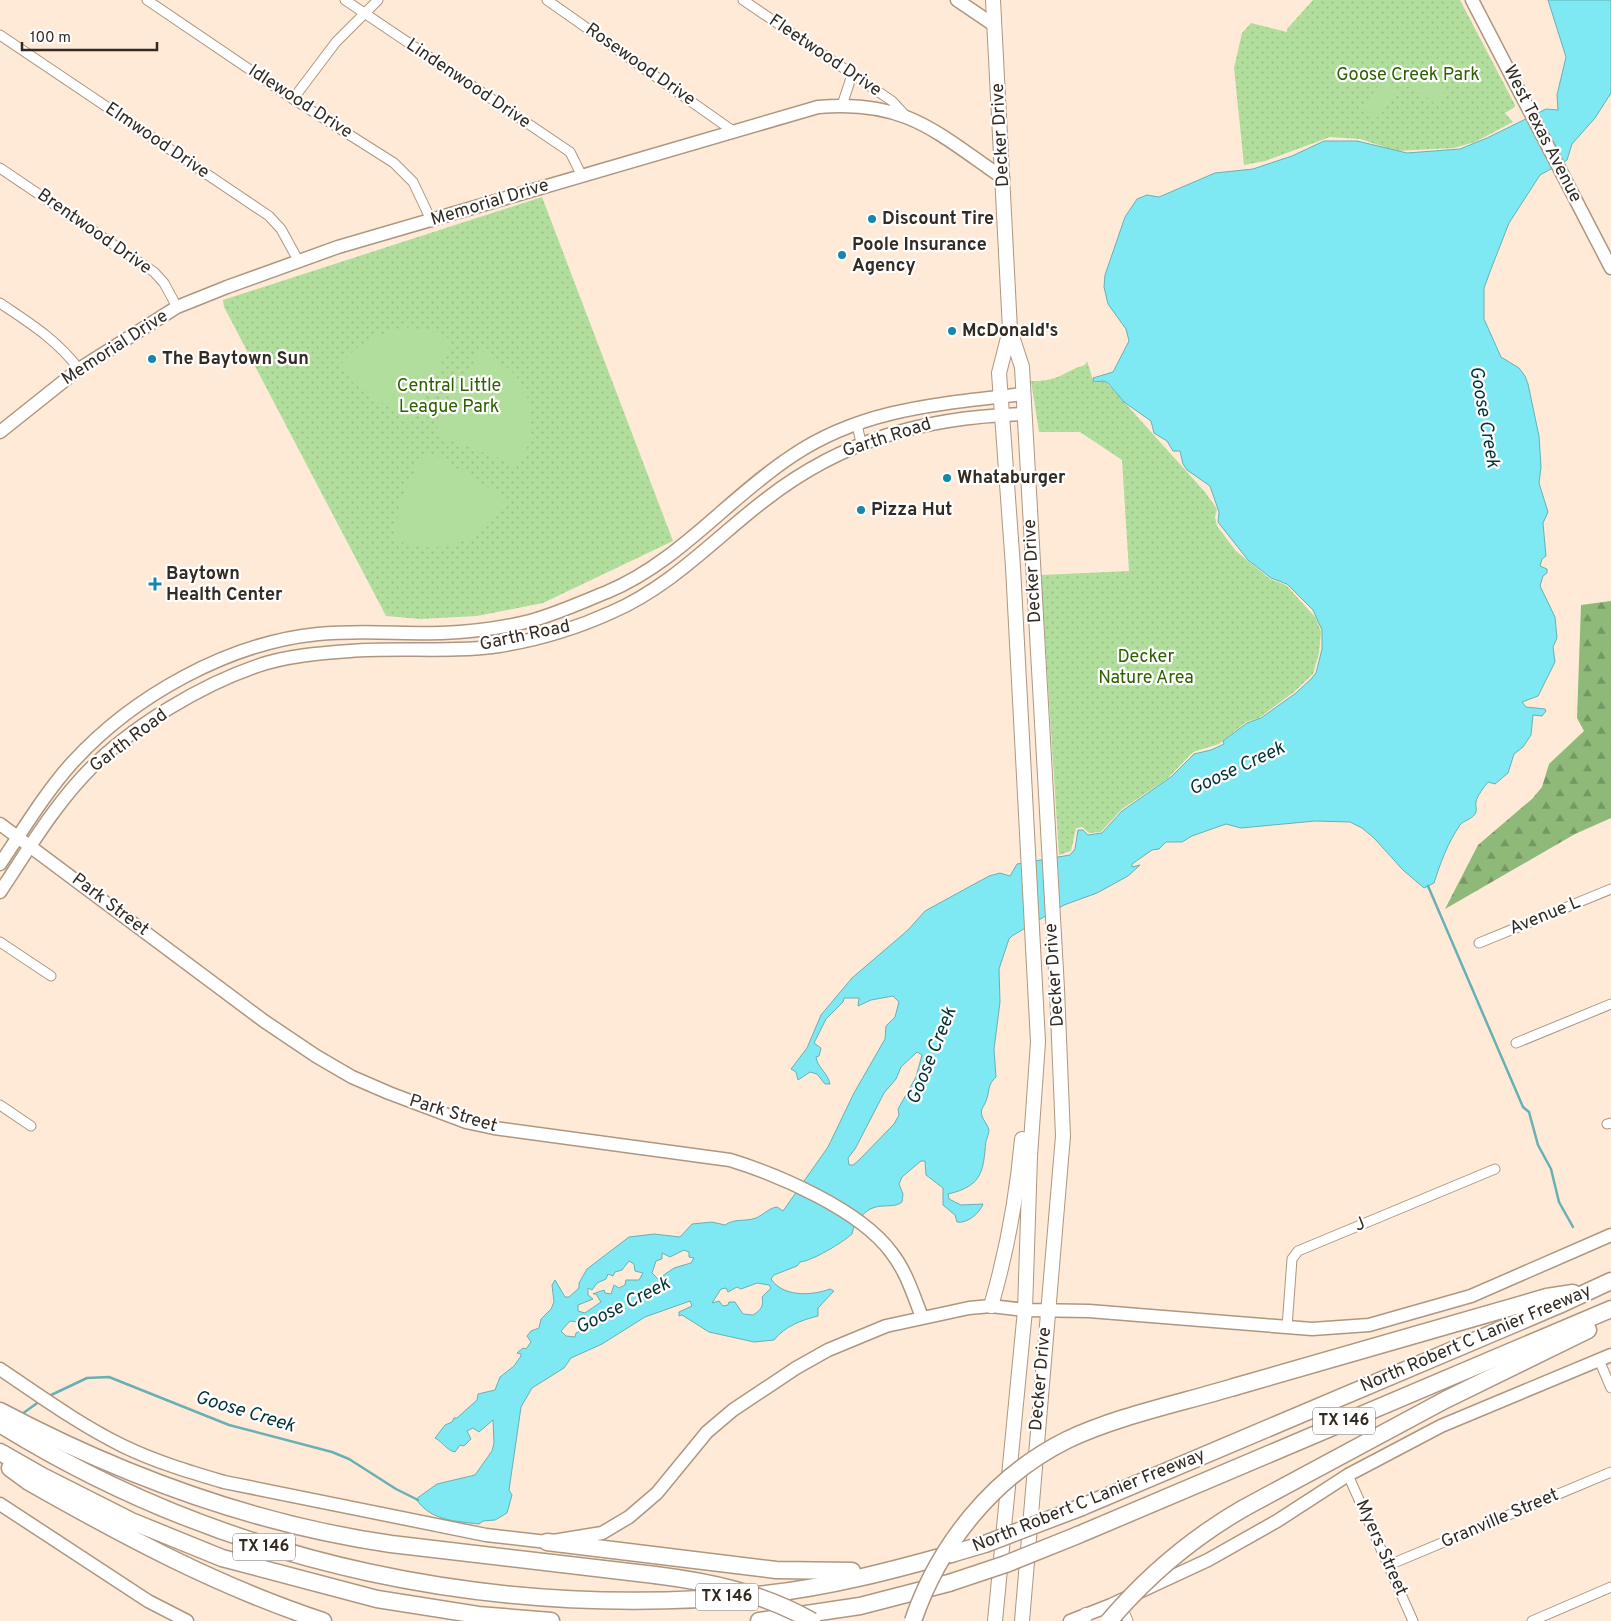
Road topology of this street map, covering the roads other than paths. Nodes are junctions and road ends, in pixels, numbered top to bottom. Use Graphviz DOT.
graph roads {
  1 [pos="147,0"];
  2 [pos="345,0"];
  3 [pos="378,0"];
  4 [pos="546,0"];
  5 [pos="743,0"];
  6 [pos="957,0"];
  7 [pos="993,0"];
  8 [pos="1472,0"];
  9 [pos="364,13"];
  10 [pos="994,25"];
  11 [pos="0,35"];
  12 [pos="852,75"];
  13 [pos="293,99"];
  14 [pos="842,105"];
  15 [pos="905,115"];
  16 [pos="733,130"];
  17 [pos="0,168"];
  18 [pos="582,176"];
  19 [pos="1003,178"];
  20 [pos="432,222"];
  21 [pos="298,260"];
  22 [pos="1611,268"];
  23 [pos="0,304"];
  24 [pos="177,307"];
  25 [pos="1010,330"];
  26 [pos="79,369"];
  27 [pos="1023,394"];
  28 [pos="1001,397"];
  29 [pos="1024,414"];
  30 [pos="1002,415"];
  31 [pos="856,424"];
  32 [pos="0,432"];
  33 [pos="861,443"];
  34 [pos="774,469"];
  35 [pos="786,485"];
  36 [pos="683,546"];
  37 [pos="695,560"];
  38 [pos="597,596"];
  39 [pos="603,616"];
  40 [pos="470,630"];
  41 [pos="469,648"];
  42 [pos="248,649"];
  43 [pos="260,665"];
  44 [pos="145,702"];
  45 [pos="154,719"];
  46 [pos="0,824"];
  47 [pos="18,837"];
  48 [pos="30,846"];
  49 [pos="0,864"];
  50 [pos="1611,889"];
  51 [pos="0,892"];
  52 [pos="0,942"];
  53 [pos="1479,943"];
  54 [pos="51,976"];
  55 [pos="1611,1004"];
  56 [pos="1038,1042"];
  57 [pos="1516,1043"];
  58 [pos="0,1105"];
  59 [pos="32,1126"];
  60 [pos="1495,1169"];
  61 [pos="1611,1235"];
  62 [pos="1611,1281"];
  63 [pos="1587,1291"];
  64 [pos="991,1306"];
  65 [pos="1611,1309"];
  66 [pos="1025,1310"];
  67 [pos="1048,1310"];
  68 [pos="922,1317"];
  69 [pos="1611,1320"];
  70 [pos="1287,1327"];
  71 [pos="1611,1355"];
  72 [pos="1599,1360"];
  73 [pos="0,1369"];
  74 [pos="1611,1388"];
  75 [pos="0,1410"];
  76 [pos="0,1424"];
  77 [pos="0,1452"];
  78 [pos="0,1461"];
  79 [pos="1611,1472"];
  80 [pos="1348,1475"];
  81 [pos="0,1504"];
  82 [pos="547,1542"];
  83 [pos="1389,1565"];
  84 [pos="902,1568"];
  85 [pos="1611,1587"];
  86 [pos="1120,1601"];
  87 [pos="860,1606"];
  88 [pos="1084,1618"];
  89 [pos="187,1621"];
  90 [pos="323,1621"];
  91 [pos="551,1621"];
  92 [pos="759,1621"];
  93 [pos="812,1621"];
  94 [pos="827,1621"];
  95 [pos="913,1621"];
  96 [pos="995,1621"];
  97 [pos="1022,1621"];
  98 [pos="1070,1621"];
  99 [pos="1109,1621"];
  100 [pos="1128,1621"];
  101 [pos="1412,1621"];
  102 [pos="1532,1621"];
  1 -- 13 [label="street, Idlewood Drive"];
  2 -- 9 [label="street, Lindenwood Drive"];
  3 -- 9 [label="street"];
  4 -- 16 [label="street, Rosewood Drive"];
  5 -- 12 [label="street, Fleetwood Drive"];
  6 -- 10 [label="main road"];
  7 -- 10 [label="main road, Decker Drive"];
  8 -- 22 [label="main road, West Texas Avenue"];
  9 -- 13 [label="street"];
  9 -- 18 [label="street, Lindenwood Drive"];
  10 -- 19 [label="main road, Decker Drive"];
  11 -- 21 [label="street, Elmwood Drive"];
  12 -- 14 [label="street"];
  12 -- 15 [label="street, Fleetwood Drive"];
  13 -- 20 [label="street, Idlewood Drive"];
  14 -- 15 [label="main road, Memorial Drive"];
  14 -- 16 [label="main road, Memorial Drive"];
  15 -- 19 [label="main road, Memorial Drive"];
  16 -- 18 [label="main road, Memorial Drive"];
  17 -- 24 [label="street, Brentwood Drive"];
  18 -- 20 [label="main road, Memorial Drive"];
  19 -- 25 [label="main road, Decker Drive"];
  20 -- 21 [label="main road, Memorial Drive"];
  21 -- 24 [label="main road, Memorial Drive"];
  23 -- 26 [label="street"];
  24 -- 26 [label="main road, Memorial Drive"];
  25 -- 27 [label="main road, Decker Drive"];
  25 -- 28 [label="main road, Decker Drive"];
  26 -- 32 [label="main road, Memorial Drive"];
  27 -- 28 [label="main road, Garth Road"];
  27 -- 29 [label="main road, Decker Drive"];
  28 -- 30 [label="main road, Decker Drive"];
  28 -- 31 [label="main road, Garth Road"];
  29 -- 30 [label="main road, Garth Road"];
  29 -- 67 [label="main road, Decker Drive"];
  30 -- 33 [label="main road, Garth Road"];
  30 -- 56 [label="main road, Decker Drive"];
  31 -- 33 [label="street"];
  31 -- 34 [label="main road, Garth Road"];
  33 -- 35 [label="main road, Garth Road"];
  34 -- 35 [label="main road"];
  34 -- 36 [label="main road, Garth Road"];
  35 -- 37 [label="main road, Garth Road"];
  36 -- 37 [label="main road"];
  36 -- 38 [label="main road, Garth Road"];
  37 -- 39 [label="main road, Garth Road"];
  38 -- 39 [label="main road"];
  38 -- 40 [label="main road, Garth Road"];
  39 -- 41 [label="main road, Garth Road"];
  40 -- 41 [label="main road"];
  40 -- 42 [label="main road, Garth Road"];
  41 -- 43 [label="main road, Garth Road"];
  42 -- 43 [label="main road"];
  42 -- 44 [label="main road, Garth Road"];
  43 -- 45 [label="main road, Garth Road"];
  44 -- 45 [label="main road"];
  44 -- 47 [label="main road, Garth Road"];
  45 -- 48 [label="main road, Garth Road"];
  46 -- 47 [label="main road, Park Street"];
  47 -- 48 [label="main road, Park Street"];
  47 -- 49 [label="main road, Garth Road"];
  48 -- 51 [label="main road, Garth Road"];
  48 -- 68 [label="main road, Park Street"];
  50 -- 53 [label="street, Avenue L"];
  52 -- 54 [label="street"];
  55 -- 57 [label="street"];
  56 -- 64 [label="main road"];
  56 -- 66 [label="main road, Decker Drive"];
  58 -- 59 [label="street"];
  60 -- 70 [label="street, J"];
  61 -- 70 [label="main road"];
  62 -- 63 [label="highway, North Robert C Lanier Freeway / TX 146"];
  63 -- 84 [label="highway, North Robert C Lanier Freeway / TX 146, bridge"];
  63 -- 95 [label="highway, bridge"];
  64 -- 66 [label="main road"];
  64 -- 68 [label="main road"];
  65 -- 87 [label="highway, North Robert C Lanier Freeway / TX 146, bridge"];
  66 -- 67 [label="main road"];
  66 -- 96 [label="main road, Decker Drive"];
  67 -- 70 [label="main road"];
  67 -- 97 [label="main road, Decker Drive"];
  68 -- 82 [label="main road"];
  69 -- 99 [label="highway, bridge"];
  71 -- 72 [label="main road"];
  72 -- 74 [label="street"];
  72 -- 80 [label="main road"];
  73 -- 82 [label="main road"];
  75 -- 93 [label="highway, bridge"];
  76 -- 84 [label="highway, North Robert C Lanier Freeway / TX 146"];
  77 -- 91 [label="highway, TX 146"];
  78 -- 90 [label="highway"];
  79 -- 83 [label="street, Granville Street"];
  80 -- 83 [label="street, Myers Street"];
  80 -- 86 [label="main road"];
  81 -- 89 [label="main road"];
  82 -- 84 [label="highway"];
  83 -- 101 [label="street, Myers Street"];
  85 -- 102 [label="street"];
  86 -- 88 [label="main road"];
  86 -- 100 [label="street"];
  87 -- 92 [label="highway, North Robert C Lanier Freeway / TX 146"];
  87 -- 94 [label="highway"];
  88 -- 98 [label="main road"];
}
